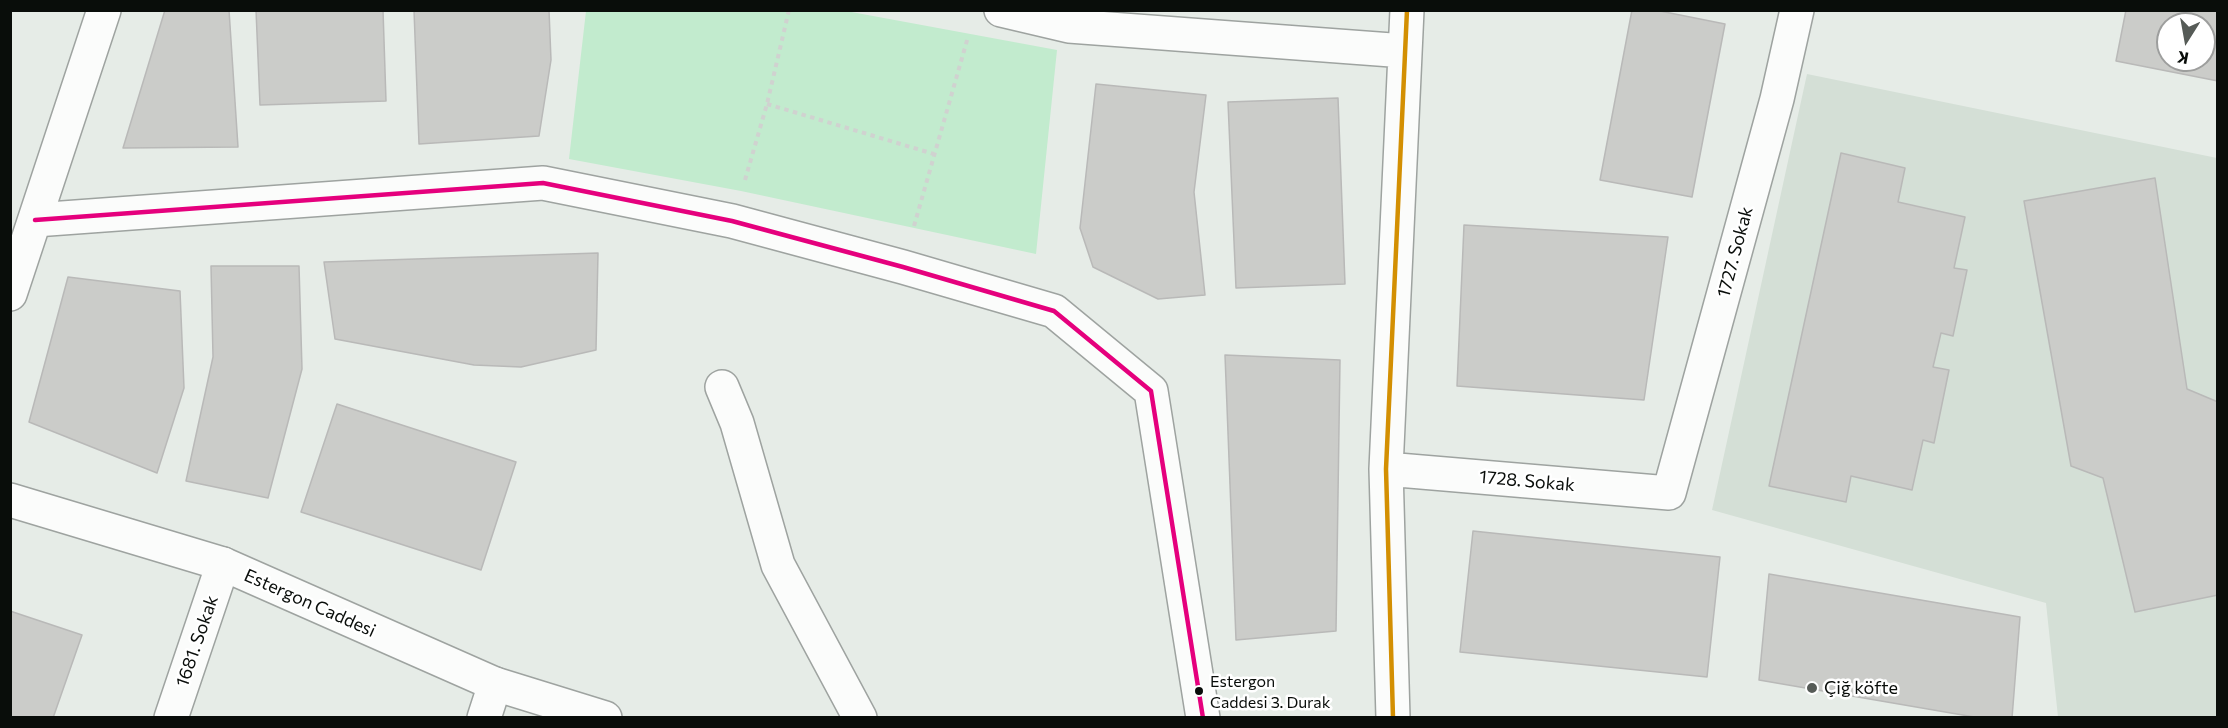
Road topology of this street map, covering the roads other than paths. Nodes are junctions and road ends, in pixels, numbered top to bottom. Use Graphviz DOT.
graph roads {
  1 [pos="104,10"];
  2 [pos="1001,10"];
  3 [pos="1407,10"];
  4 [pos="1797,10"];
  5 [pos="1405,51"];
  6 [pos="35,220"];
  7 [pos="10,294"];
  8 [pos="722,387"];
  9 [pos="1386,469"];
  10 [pos="1669,493"];
  11 [pos="10,500"];
  12 [pos="223,564"];
  13 [pos="495,684"];
  14 [pos="171,717"];
  15 [pos="484,717"];
  16 [pos="605,717"];
  17 [pos="860,717"];
  18 [pos="1203,717"];
  19 [pos="1393,717"];
  1 -- 6 [label="street"];
  2 -- 5 [label="street"];
  3 -- 5 [label="street"];
  4 -- 10 [label="street, 1727. Sokak"];
  5 -- 9 [label="street"];
  6 -- 7 [label="street"];
  6 -- 18 [label="street"];
  8 -- 17 [label="street"];
  9 -- 10 [label="street, 1728. Sokak"];
  9 -- 19 [label="street"];
  11 -- 12 [label="street, Estergon Caddesi"];
  12 -- 13 [label="street, Estergon Caddesi"];
  12 -- 14 [label="street, 1681. Sokak"];
  13 -- 15 [label="street"];
  13 -- 16 [label="street, Estergon Caddesi"];
}
